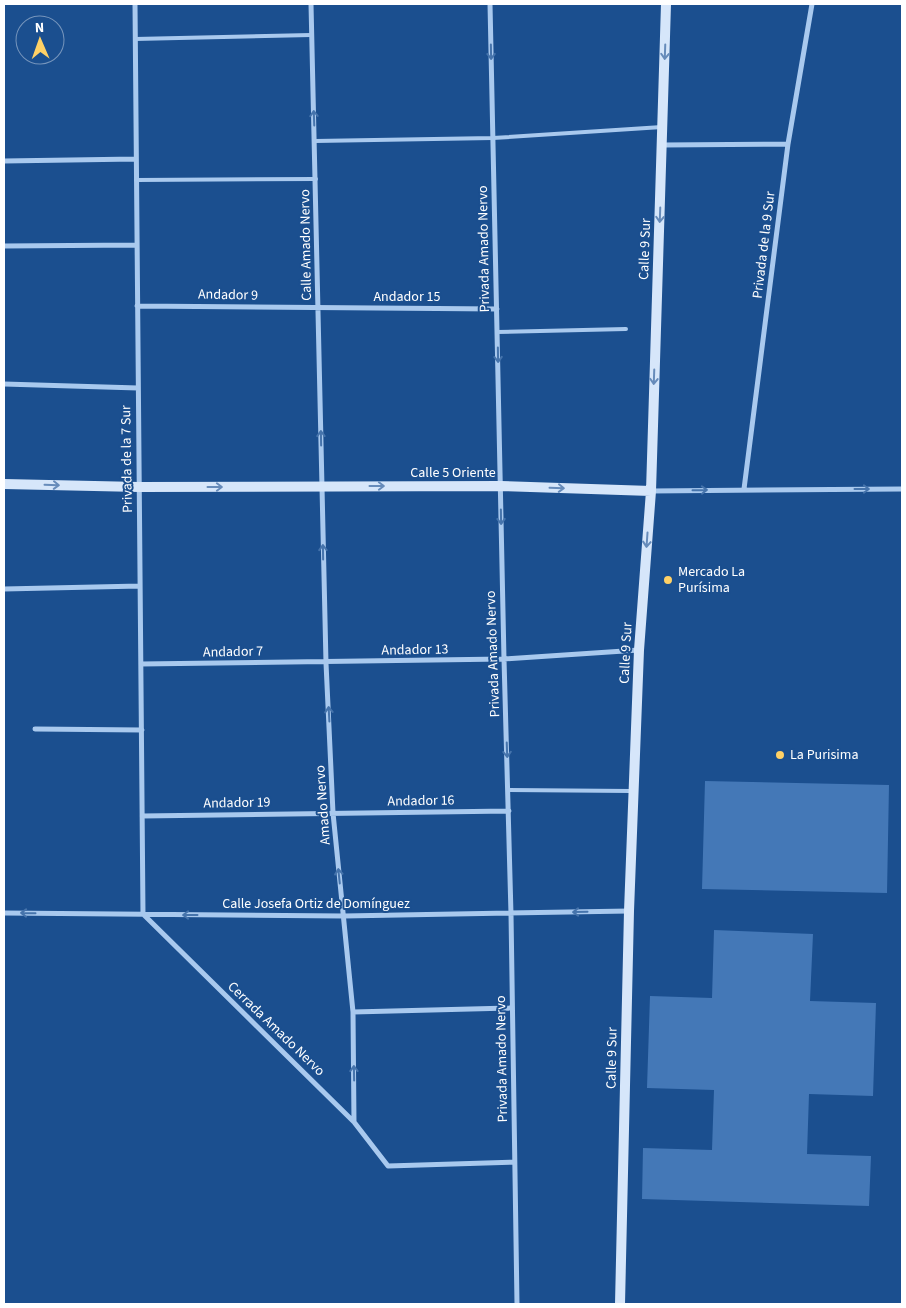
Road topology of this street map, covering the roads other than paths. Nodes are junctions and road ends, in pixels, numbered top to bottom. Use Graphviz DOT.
graph roads {
  1 [pos="135,4"];
  2 [pos="311,4"];
  3 [pos="490,4"];
  4 [pos="666,4"];
  5 [pos="812,4"];
  6 [pos="311,35"];
  7 [pos="135,39"];
  8 [pos="662,127"];
  9 [pos="493,138"];
  10 [pos="315,140"];
  11 [pos="788,144"];
  12 [pos="662,145"];
  13 [pos="136,159"];
  14 [pos="4,161"];
  15 [pos="316,179"];
  16 [pos="136,180"];
  17 [pos="137,245"];
  18 [pos="4,246"];
  19 [pos="137,306"];
  20 [pos="318,307"];
  21 [pos="497,309"];
  22 [pos="626,329"];
  23 [pos="497,332"];
  24 [pos="4,384"];
  25 [pos="138,388"];
  26 [pos="4,484"];
  27 [pos="322,486"];
  28 [pos="501,486"];
  29 [pos="139,487"];
  30 [pos="902,489"];
  31 [pos="744,490"];
  32 [pos="651,491"];
  33 [pos="140,586"];
  34 [pos="4,589"];
  35 [pos="639,650"];
  36 [pos="504,659"];
  37 [pos="326,663"];
  38 [pos="141,664"];
  39 [pos="35,729"];
  40 [pos="142,730"];
  41 [pos="509,790"];
  42 [pos="634,791"];
  43 [pos="509,811"];
  44 [pos="333,813"];
  45 [pos="142,816"];
  46 [pos="629,911"];
  47 [pos="4,913"];
  48 [pos="143,914"];
  49 [pos="511,914"];
  50 [pos="344,916"];
  51 [pos="512,1008"];
  52 [pos="353,1012"];
  53 [pos="354,1122"];
  54 [pos="514,1162"];
  55 [pos="516,1304"];
  56 [pos="620,1304"];
  1 -- 7 [label="street, Privada de la 7 Sur"];
  2 -- 6 [label="street, Calle Amado Nervo"];
  3 -- 9 [label="street, Privada Amado Nervo, one-way"];
  4 -- 8 [label="main road, Calle 9 Sur, one-way"];
  5 -- 11 [label="street, Privada de la 9 Sur"];
  6 -- 7 [label="lane"];
  10 -- 6 [label="street, Calle Amado Nervo, one-way"];
  7 -- 13 [label="street, Privada de la 7 Sur"];
  8 -- 9 [label="lane"];
  8 -- 12 [label="main road, Calle 9 Sur"];
  9 -- 10 [label="lane"];
  9 -- 21 [label="street, Privada Amado Nervo"];
  10 -- 15 [label="street, Calle Amado Nervo"];
  11 -- 12 [label="street"];
  11 -- 31 [label="street, Privada de la 9 Sur"];
  12 -- 32 [label="main road, Calle 9 Sur, one-way"];
  13 -- 14 [label="street"];
  13 -- 16 [label="street, Privada de la 7 Sur"];
  15 -- 16 [label="lane"];
  15 -- 20 [label="street, Calle Amado Nervo"];
  16 -- 17 [label="street, Privada de la 7 Sur"];
  17 -- 18 [label="street"];
  17 -- 19 [label="street, Privada de la 7 Sur"];
  19 -- 20 [label="street, Andador 9"];
  19 -- 25 [label="street, Privada de la 7 Sur"];
  20 -- 21 [label="street, Andador 15"];
  27 -- 20 [label="street, Calle Amado Nervo, one-way"];
  21 -- 23 [label="street, Privada Amado Nervo"];
  22 -- 23 [label="lane"];
  23 -- 28 [label="street, Privada Amado Nervo, one-way"];
  24 -- 25 [label="street"];
  25 -- 29 [label="street, Privada de la 7 Sur"];
  26 -- 29 [label="main road, Calle 5 Oriente, one-way"];
  27 -- 28 [label="main road, Calle 5 Oriente, one-way"];
  29 -- 27 [label="main road, Calle 5 Oriente, one-way"];
  37 -- 27 [label="street, Amado Nervo, one-way"];
  28 -- 32 [label="main road, Calle 5 Oriente, one-way"];
  28 -- 36 [label="street, Privada Amado Nervo, one-way"];
  29 -- 33 [label="street, Privada de la 7 Sur"];
  31 -- 30 [label="street, Calle 5 Oriente, one-way"];
  32 -- 31 [label="street, Calle 5 Oriente, one-way"];
  32 -- 35 [label="main road, Calle 9 Sur, one-way"];
  33 -- 34 [label="street"];
  33 -- 38 [label="street, Privada de la 7 Sur"];
  35 -- 36 [label="street, Andador 13"];
  35 -- 42 [label="main road, Calle 9 Sur"];
  36 -- 37 [label="street, Andador 13"];
  36 -- 41 [label="street, Privada Amado Nervo, one-way"];
  37 -- 38 [label="street, Andador 7"];
  44 -- 37 [label="street, Amado Nervo, one-way"];
  38 -- 40 [label="street, Privada de la 7 Sur"];
  39 -- 40 [label="street"];
  40 -- 45 [label="street, Privada de la 7 Sur"];
  41 -- 42 [label="lane"];
  41 -- 43 [label="street, Privada Amado Nervo"];
  42 -- 46 [label="main road, Calle 9 Sur"];
  43 -- 44 [label="street, Andador 16"];
  43 -- 49 [label="street, Privada Amado Nervo"];
  44 -- 45 [label="street, Andador 19"];
  50 -- 44 [label="street, Amado Nervo, one-way"];
  45 -- 48 [label="street, Privada de la 7 Sur"];
  46 -- 49 [label="street, Calle Josefa Ortiz de Domínguez, one-way"];
  46 -- 56 [label="main road, Calle 9 Sur"];
  48 -- 47 [label="street, Calle Josefa Ortiz de Domínguez, one-way"];
  50 -- 48 [label="street, Calle Josefa Ortiz de Domínguez, one-way"];
  48 -- 53 [label="street, Cerrada Amado Nervo"];
  49 -- 50 [label="street, Calle Josefa Ortiz de Domínguez"];
  49 -- 51 [label="street, Privada Amado Nervo"];
  50 -- 52 [label="street, Amado Nervo"];
  51 -- 52 [label="street"];
  51 -- 54 [label="street, Privada Amado Nervo"];
  53 -- 52 [label="street, Amado Nervo, one-way"];
  53 -- 54 [label="street, Cerrada Amado Nervo"];
  54 -- 55 [label="street, Privada Amado Nervo"];
}
